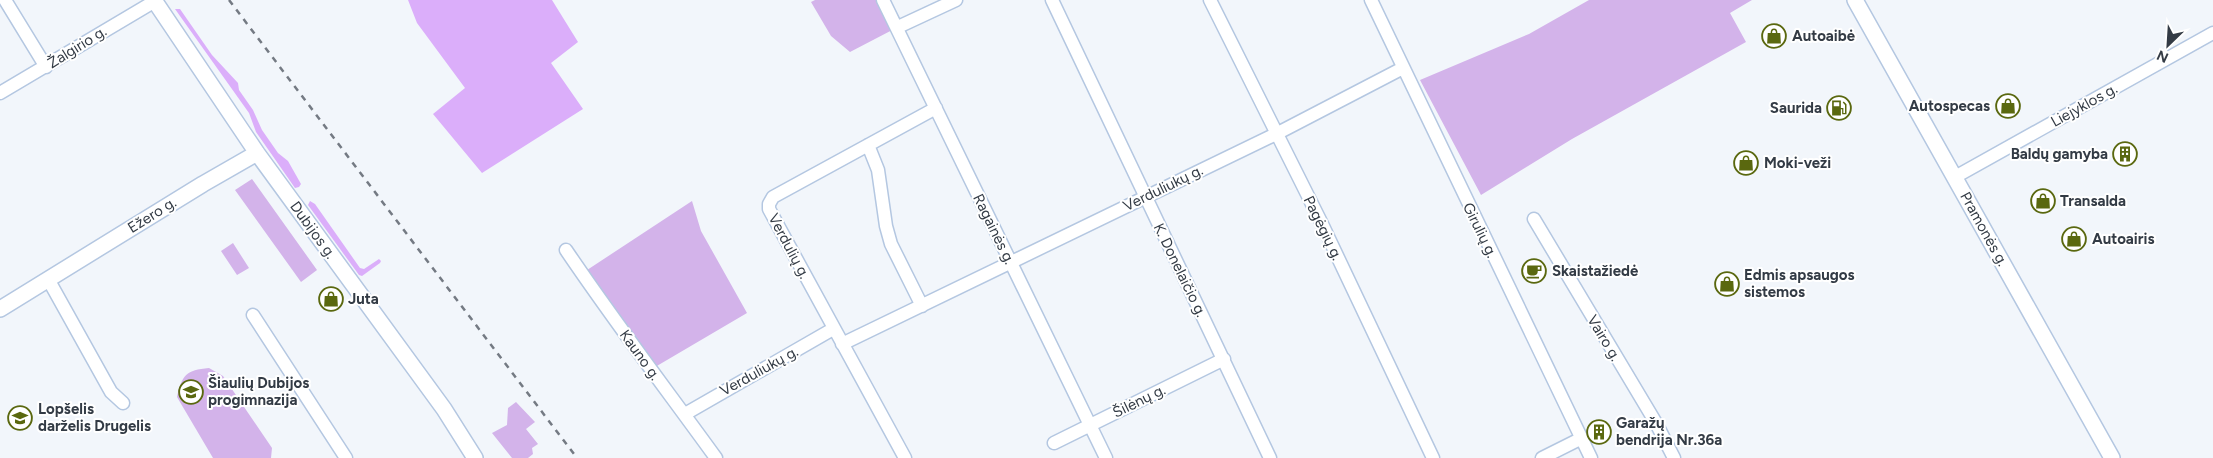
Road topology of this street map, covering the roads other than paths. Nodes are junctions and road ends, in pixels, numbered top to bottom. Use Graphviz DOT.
graph roads {
  1 [pos="6,0"];
  2 [pos="883,0"];
  3 [pos="956,0"];
  4 [pos="1052,0"];
  5 [pos="1210,0"];
  6 [pos="1371,0"];
  7 [pos="1855,0"];
  8 [pos="154,1"];
  9 [pos="898,28"];
  10 [pos="2213,33"];
  11 [pos="46,67"];
  12 [pos="1403,68"];
  13 [pos="0,93"];
  14 [pos="936,108"];
  15 [pos="1276,134"];
  16 [pos="868,145"];
  17 [pos="257,153"];
  18 [pos="1955,177"];
  19 [pos="1145,197"];
  20 [pos="1534,219"];
  21 [pos="566,250"];
  22 [pos="1010,262"];
  23 [pos="48,279"];
  24 [pos="922,306"];
  25 [pos="0,309"];
  26 [pos="253,314"];
  27 [pos="834,329"];
  28 [pos="842,344"];
  29 [pos="1224,359"];
  30 [pos="123,403"];
  31 [pos="685,414"];
  32 [pos="1090,425"];
  33 [pos="1582,438"];
  34 [pos="1054,443"];
  35 [pos="346,458"];
  36 [pos="475,458"];
  37 [pos="716,458"];
  38 [pos="905,458"];
  39 [pos="1106,458"];
  40 [pos="1270,458"];
  41 [pos="1433,458"];
  42 [pos="1542,458"];
  43 [pos="1591,458"];
  44 [pos="1674,458"];
  45 [pos="2112,458"];
  1 -- 11 [label="street"];
  2 -- 9 [label="street, Ragainės g."];
  3 -- 9 [label="street"];
  4 -- 19 [label="street, K. Donelaičio g."];
  5 -- 15 [label="street, Pagėgių g."];
  6 -- 12 [label="street, Girulių g."];
  7 -- 18 [label="main road, Pramonės g."];
  8 -- 11 [label="street, Žalgirio g."];
  8 -- 17 [label="main road, Dubijos g."];
  9 -- 14 [label="street, Ragainės g."];
  10 -- 18 [label="street, Liejyklos g."];
  11 -- 13 [label="street, Žalgirio g."];
  12 -- 15 [label="street, Verduliukų g."];
  12 -- 33 [label="street, Girulių g."];
  14 -- 16 [label="street, Verdulių g."];
  14 -- 22 [label="street, Ragainės g."];
  15 -- 19 [label="street, Verduliukų g."];
  15 -- 41 [label="street, Pagėgių g."];
  16 -- 24 [label="street"];
  16 -- 27 [label="street, Verdulių g."];
  17 -- 23 [label="main road, Ežero g."];
  17 -- 36 [label="main road, Dubijos g."];
  18 -- 45 [label="main road, Pramonės g."];
  19 -- 22 [label="street, Verduliukų g."];
  19 -- 29 [label="street, K. Donelaičio g."];
  20 -- 44 [label="street, Vairo g."];
  21 -- 31 [label="street, Kauno g."];
  22 -- 24 [label="street, Verduliukų g."];
  22 -- 32 [label="street, Ragainės g."];
  23 -- 25 [label="main road, Ežero g."];
  23 -- 30 [label="street"];
  24 -- 28 [label="street, Verduliukų g."];
  26 -- 35 [label="street"];
  27 -- 28 [label="street, Verdulių g."];
  27 -- 31 [label="street, Verduliukų g."];
  28 -- 38 [label="street, Verdulių g."];
  29 -- 32 [label="street, Šilėnų g."];
  29 -- 40 [label="street, K. Donelaičio g."];
  31 -- 37 [label="street, Kauno g."];
  32 -- 34 [label="street, Šilėnų g."];
  32 -- 39 [label="street, Ragainės g."];
  33 -- 42 [label="street"];
  33 -- 43 [label="street, Girulių g."];
}
